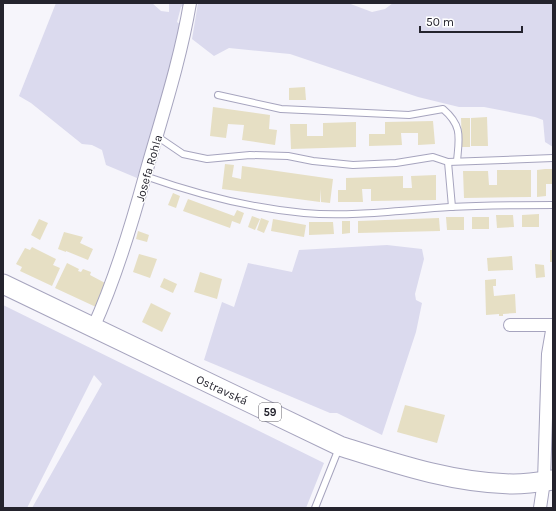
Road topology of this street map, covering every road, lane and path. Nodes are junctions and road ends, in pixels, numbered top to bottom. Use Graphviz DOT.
graph roads {
  1 [pos="190,3"];
  2 [pos="218,95"];
  3 [pos="158,137"];
  4 [pos="553,158"];
  5 [pos="457,161"];
  6 [pos="448,162"];
  7 [pos="145,176"];
  8 [pos="553,205"];
  9 [pos="452,207"];
  10 [pos="3,284"];
  11 [pos="510,325"];
  12 [pos="552,325"];
  13 [pos="93,328"];
  14 [pos="340,446"];
  15 [pos="548,481"];
  16 [pos="545,504"];
  17 [pos="315,508"];
  1 -- 3 [label="street, Josefa Rohla"];
  2 -- 5 [label="lane"];
  3 -- 6 [label="lane"];
  3 -- 7 [label="street, Josefa Rohla"];
  4 -- 5 [label="lane"];
  5 -- 6 [label="lane"];
  6 -- 9 [label="lane"];
  7 -- 9 [label="lane"];
  7 -- 13 [label="street, Josefa Rohla"];
  8 -- 9 [label="lane"];
  10 -- 13 [label="main road, Ostravská / 59"];
  11 -- 12 [label="street"];
  12 -- 15 [label="street"];
  13 -- 14 [label="main road, Ostravská / 59"];
  14 -- 15 [label="main road, Ostravská / 59"];
  14 -- 17 [label="lane"];
  15 -- 16 [label="street"];
}
